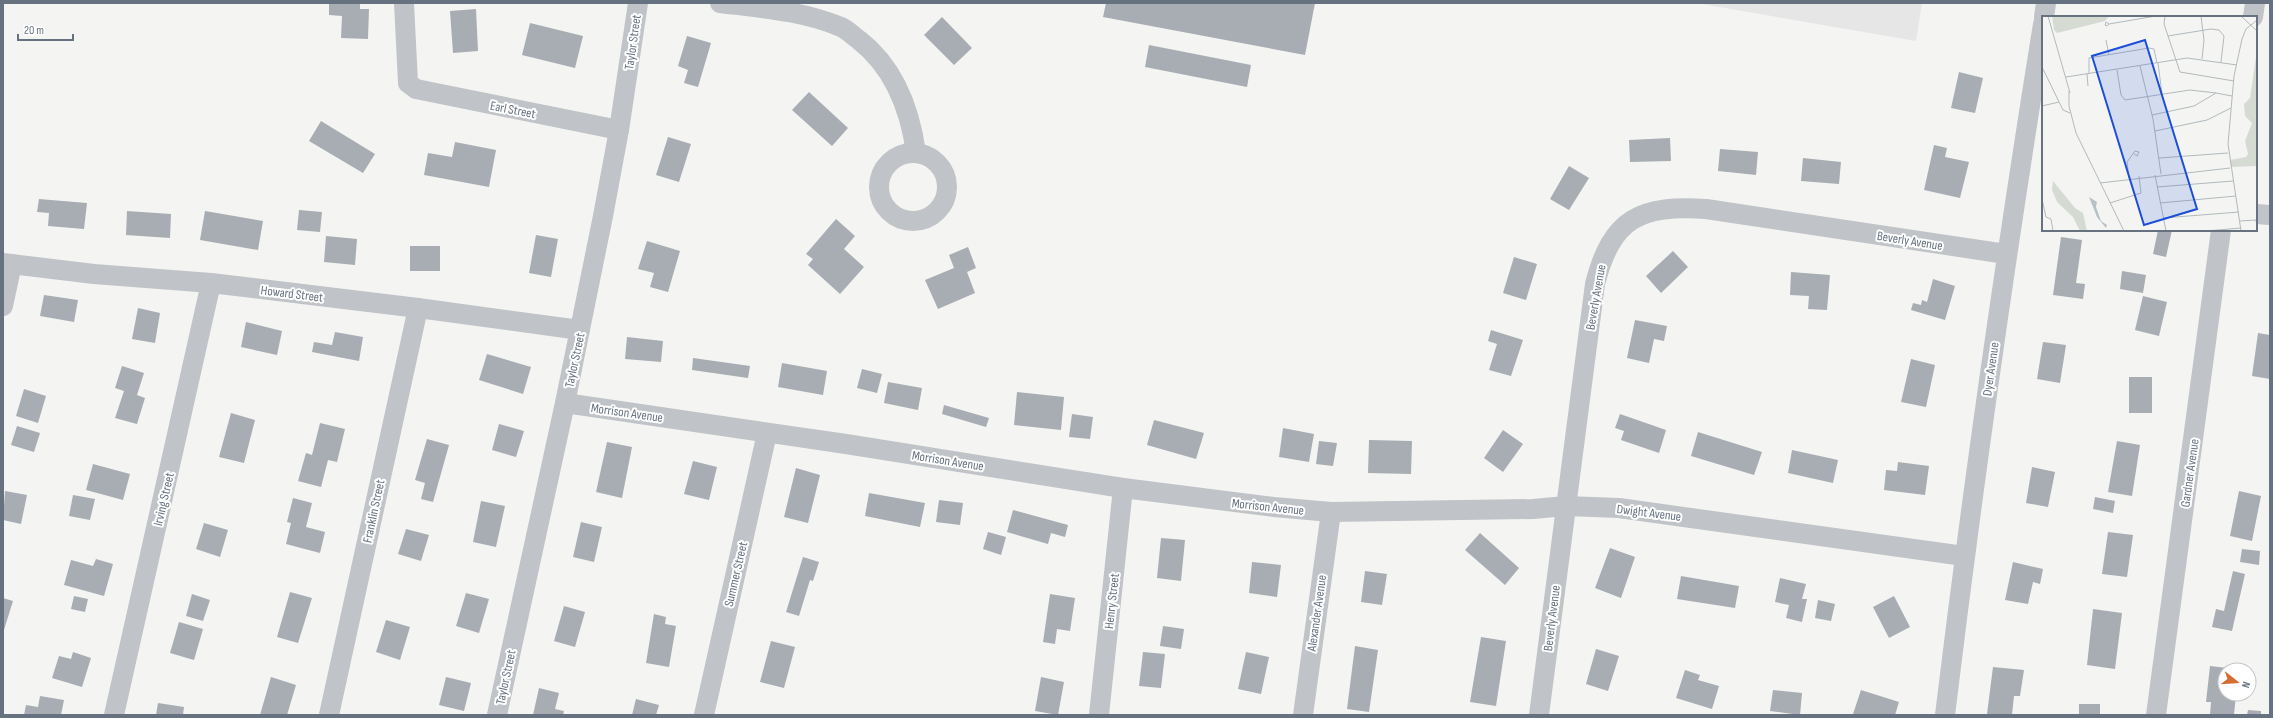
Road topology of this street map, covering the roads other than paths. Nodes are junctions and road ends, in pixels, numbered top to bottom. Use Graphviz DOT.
graph roads {
  1 [pos="404,3"];
  2 [pos="638,3"];
  3 [pos="720,3"];
  4 [pos="2046,3"];
  5 [pos="2255,3"];
  6 [pos="2044,16"];
  7 [pos="2253,16"];
  8 [pos="2042,30"];
  9 [pos="619,130"];
  10 [pos="916,153"];
  11 [pos="2257,214"];
  12 [pos="2270,215"];
  13 [pos="2221,231"];
  14 [pos="2006,254"];
  15 [pos="8,263"];
  16 [pos="211,284"];
  17 [pos="3,306"];
  18 [pos="418,308"];
  19 [pos="580,330"];
  20 [pos="565,403"];
  21 [pos="767,433"];
  22 [pos="1123,488"];
  23 [pos="1566,506"];
  24 [pos="1331,512"];
  25 [pos="1964,556"];
  26 [pos="114,715"];
  27 [pos="329,715"];
  28 [pos="497,715"];
  29 [pos="704,715"];
  30 [pos="1099,715"];
  31 [pos="1303,715"];
  32 [pos="1539,715"];
  33 [pos="1945,715"];
  34 [pos="2156,715"];
  1 -- 9 [label="street, Earl Street"];
  2 -- 9 [label="street, Taylor Street"];
  3 -- 10 [label="street"];
  4 -- 6 [label="street"];
  5 -- 7 [label="street"];
  8 -- 14 [label="street, Dyer Avenue"];
  9 -- 19 [label="street, Taylor Street"];
  11 -- 12 [label="street"];
  13 -- 34 [label="street, Gardner Avenue"];
  14 -- 23 [label="street, Beverly Avenue"];
  14 -- 25 [label="street, Dyer Avenue"];
  15 -- 16 [label="street, Howard Street"];
  15 -- 17 [label="street"];
  16 -- 18 [label="street, Howard Street"];
  16 -- 26 [label="street, Irving Street"];
  18 -- 19 [label="street, Howard Street"];
  18 -- 27 [label="street, Franklin Street"];
  19 -- 20 [label="street, Taylor Street"];
  20 -- 21 [label="street, Morrison Avenue"];
  20 -- 28 [label="street, Taylor Street"];
  21 -- 22 [label="street, Morrison Avenue"];
  21 -- 29 [label="street, Summer Street"];
  22 -- 24 [label="street, Morrison Avenue"];
  22 -- 30 [label="street, Henry Street"];
  23 -- 24 [label="street, Dwight Avenue"];
  23 -- 25 [label="street, Dwight Avenue"];
  23 -- 32 [label="street, Beverly Avenue"];
  24 -- 31 [label="street, Alexander Avenue"];
  25 -- 33 [label="street, Dyer Avenue"];
}
